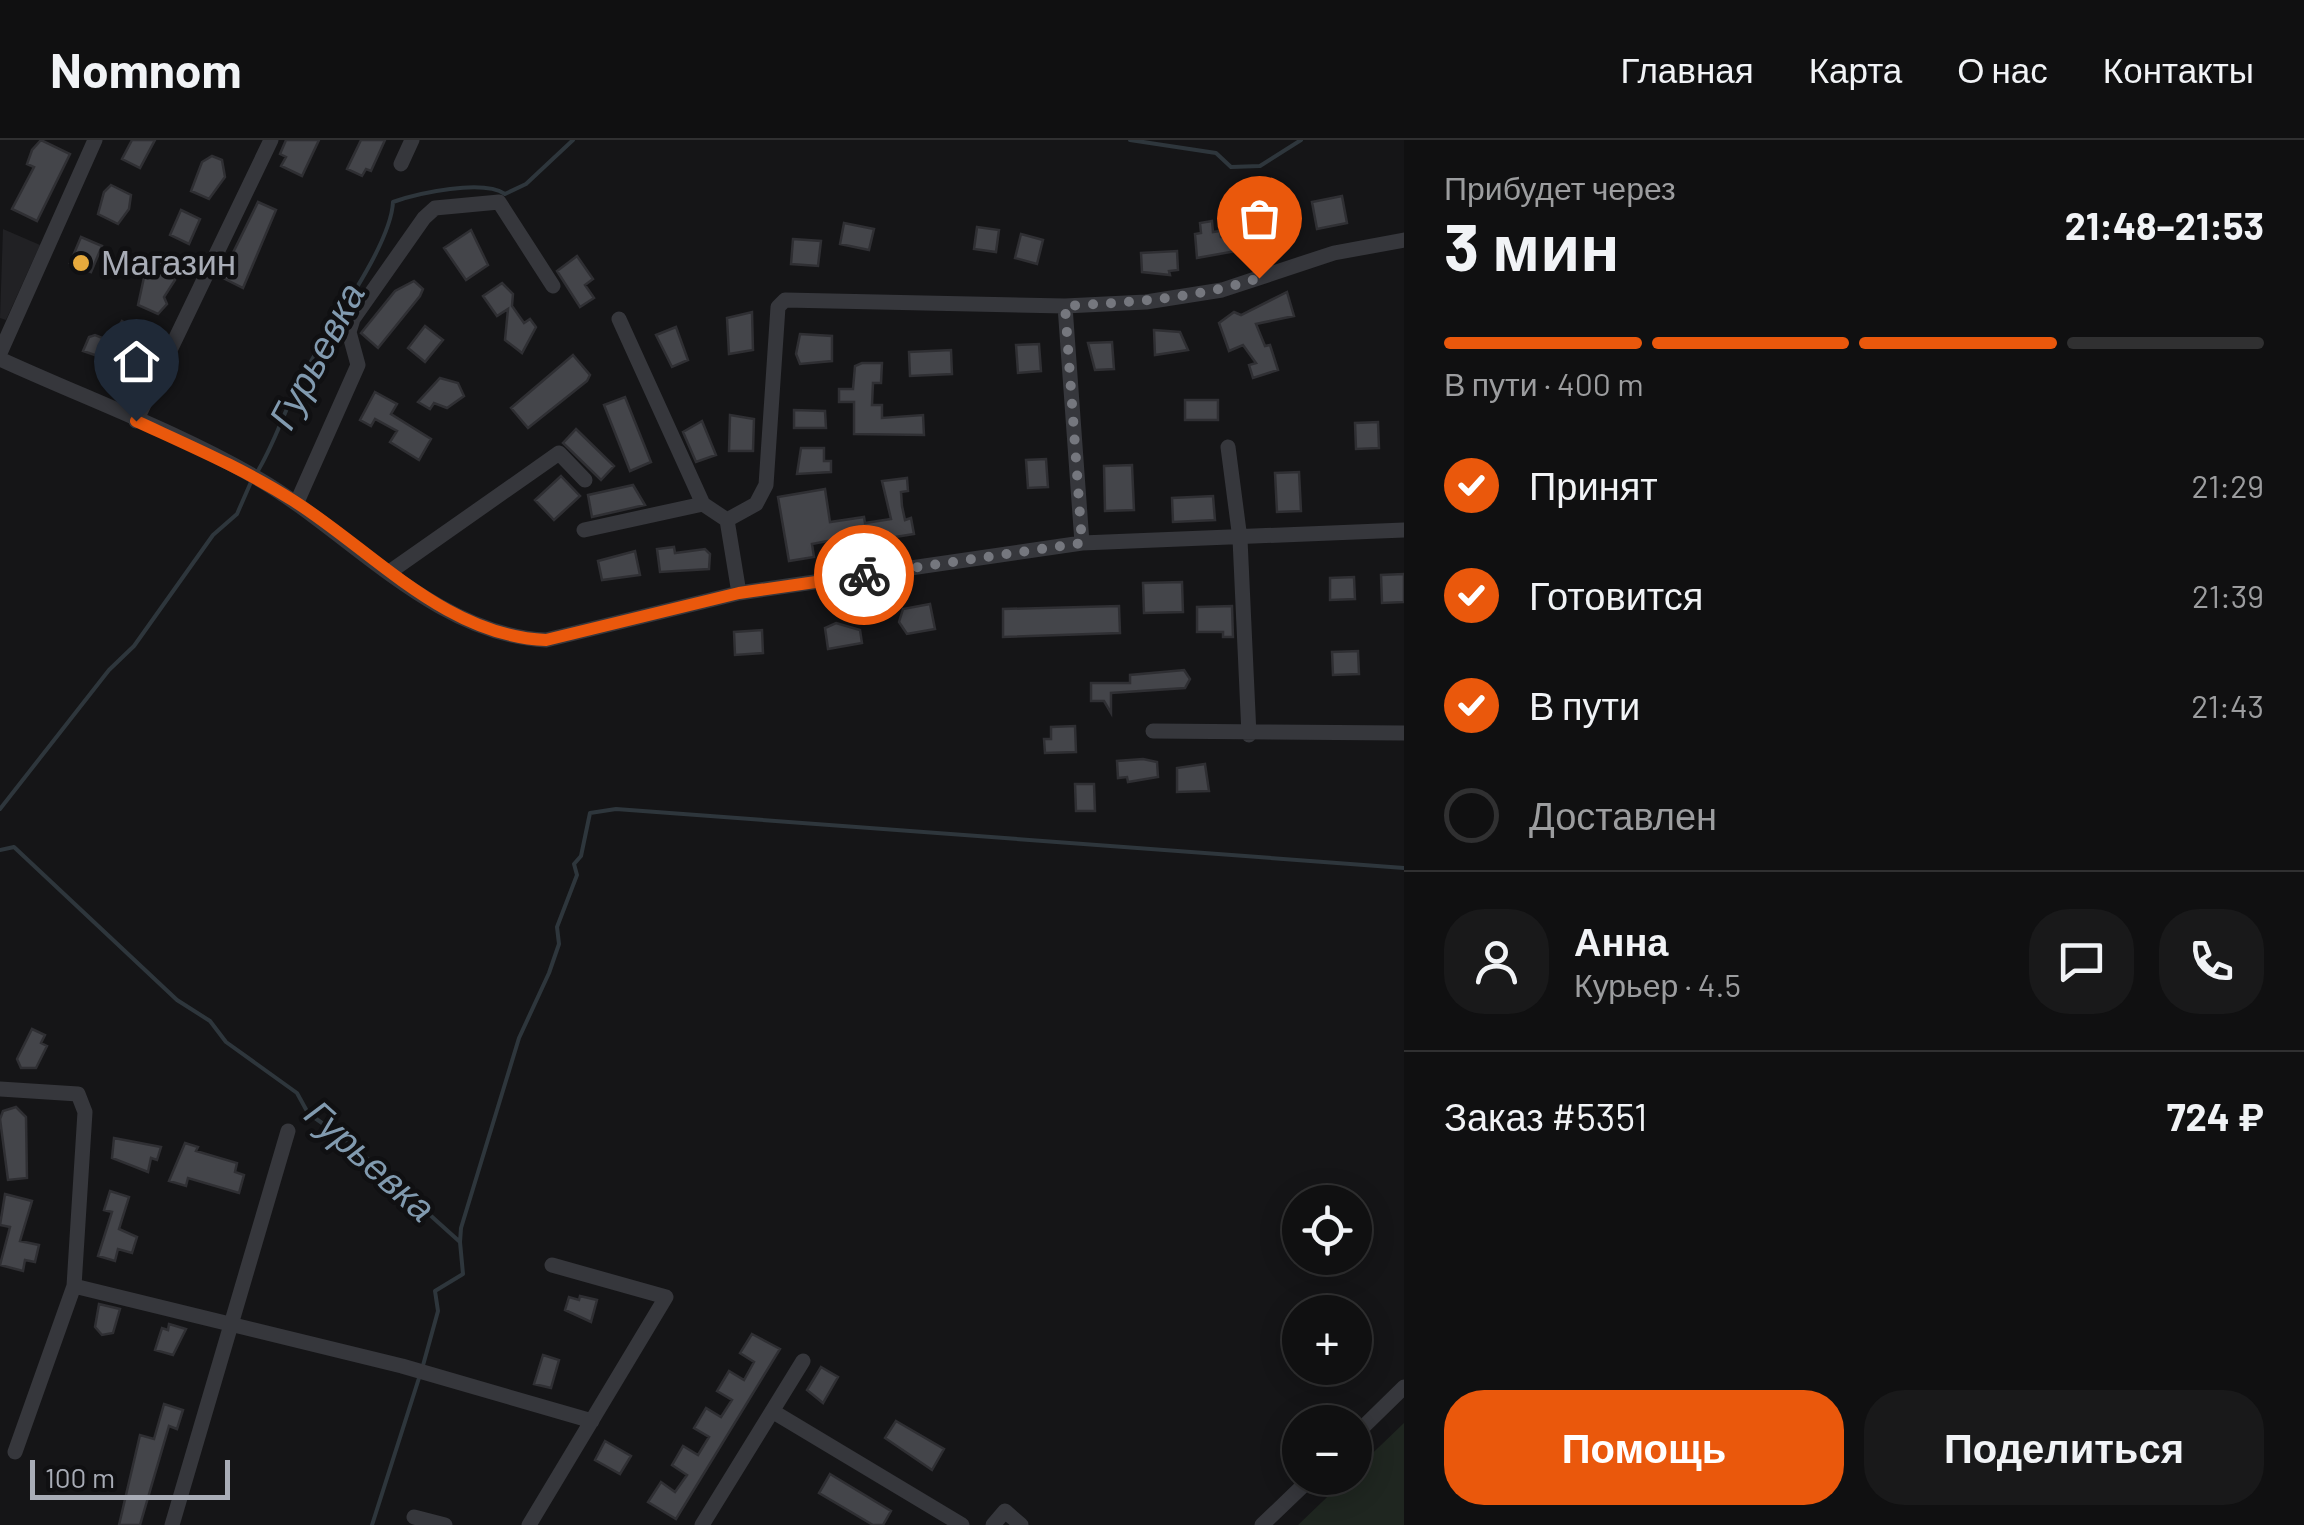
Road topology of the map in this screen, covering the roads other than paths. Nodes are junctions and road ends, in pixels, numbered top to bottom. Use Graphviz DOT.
graph roads {
  1 [pos="95,140"];
  2 [pos="272,140"];
  3 [pos="412,140"];
  4 [pos="401,164"];
  5 [pos="1404,240"];
  6 [pos="554,286"];
  7 [pos="1065,306"];
  8 [pos="619,319"];
  9 [pos="0,356"];
  10 [pos="136,421"];
  11 [pos="1228,447"];
  12 [pos="586,480"];
  13 [pos="297,502"];
  14 [pos="703,504"];
  15 [pos="727,520"];
  16 [pos="584,530"];
  17 [pos="1404,530"];
  18 [pos="1240,538"];
  19 [pos="1082,543"];
  20 [pos="391,571"];
  21 [pos="739,593"];
  22 [pos="1152,731"];
  23 [pos="1404,733"];
  24 [pos="1249,735"];
  25 [pos="0,1089"];
  26 [pos="288,1131"];
  27 [pos="552,1265"];
  28 [pos="74,1286"];
  29 [pos="803,1362"];
  30 [pos="1404,1388"];
  31 [pos="772,1411"];
  32 [pos="1372,1419"];
  33 [pos="592,1420"];
  34 [pos="16,1452"];
  35 [pos="1293,1495"];
  36 [pos="414,1516"];
  37 [pos="172,1525"];
  38 [pos="445,1525"];
  39 [pos="530,1525"];
  40 [pos="702,1525"];
  41 [pos="962,1525"];
  42 [pos="993,1525"];
  43 [pos="1022,1525"];
  44 [pos="1262,1525"];
  1 -- 9 [label="street"];
  2 -- 10 [label="street"];
  3 -- 4 [label="street"];
  5 -- 7 [label="street"];
  6 -- 13 [label="street"];
  7 -- 15 [label="street"];
  7 -- 19 [label="street"];
  8 -- 14 [label="street"];
  9 -- 10 [label="street"];
  10 -- 13 [label="street"];
  11 -- 18 [label="street"];
  12 -- 20 [label="street"];
  13 -- 20 [label="street"];
  14 -- 15 [label="street"];
  14 -- 16 [label="street"];
  15 -- 21 [label="street"];
  17 -- 18 [label="street"];
  18 -- 19 [label="street"];
  18 -- 24 [label="street"];
  19 -- 21 [label="street"];
  20 -- 21 [label="street"];
  22 -- 24 [label="street"];
  23 -- 24 [label="street"];
  25 -- 28 [label="street"];
  26 -- 37 [label="street"];
  27 -- 33 [label="street"];
  28 -- 33 [label="street"];
  28 -- 34 [label="street"];
  29 -- 31 [label="street"];
  30 -- 32 [label="street"];
  31 -- 40 [label="street"];
  31 -- 41 [label="street"];
  33 -- 39 [label="street"];
  35 -- 44 [label="street"];
  36 -- 38 [label="street"];
  42 -- 43 [label="street"];
}
